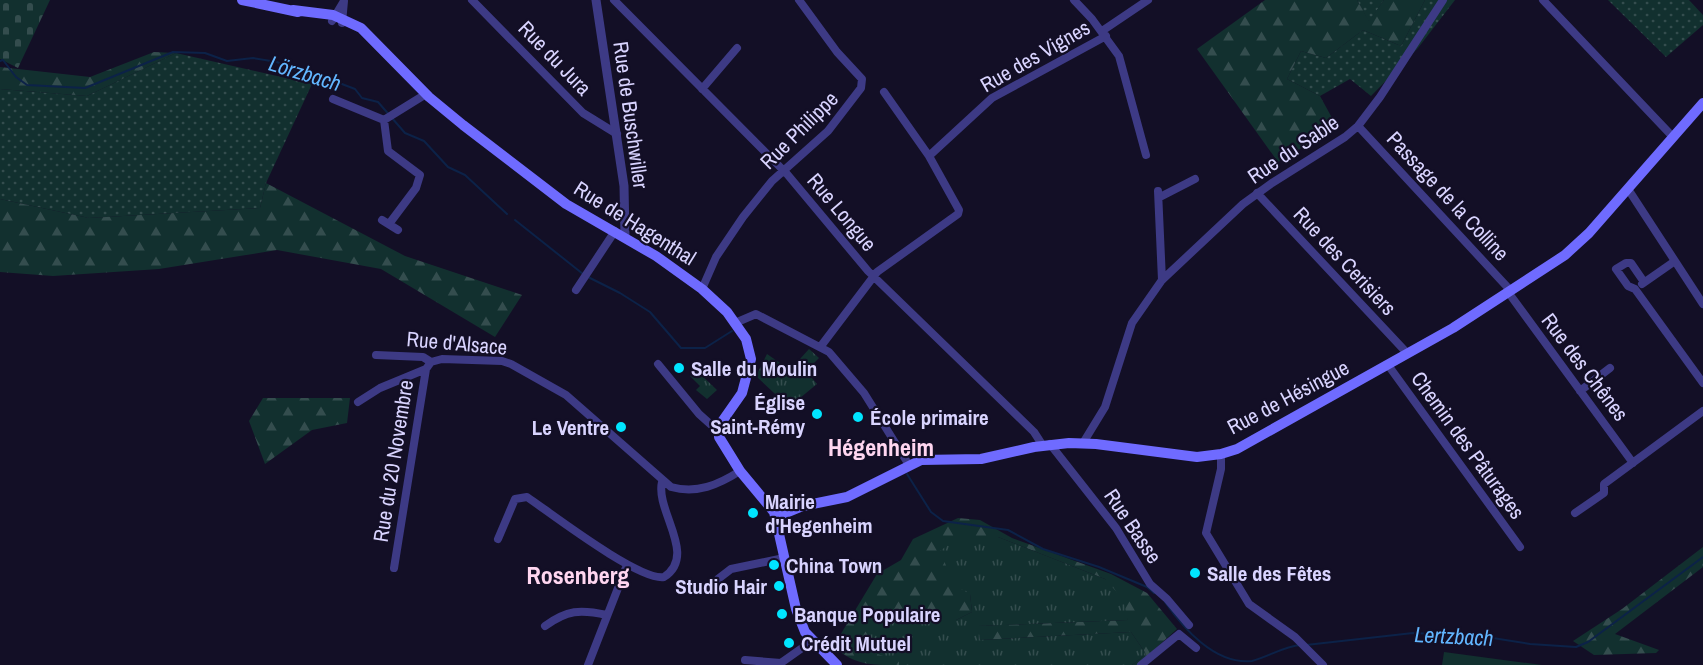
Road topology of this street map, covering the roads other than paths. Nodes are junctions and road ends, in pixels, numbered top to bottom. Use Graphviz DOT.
graph roads {
  1 [pos="242,0"];
  2 [pos="344,0"];
  3 [pos="472,0"];
  4 [pos="596,0"];
  5 [pos="614,0"];
  6 [pos="799,0"];
  7 [pos="1074,0"];
  8 [pos="1148,0"];
  9 [pos="1443,0"];
  10 [pos="1543,0"];
  11 [pos="337,20"];
  12 [pos="1104,33"];
  13 [pos="737,48"];
  14 [pos="702,89"];
  15 [pos="885,92"];
  16 [pos="426,94"];
  17 [pos="333,99"];
  18 [pos="1703,103"];
  19 [pos="384,120"];
  20 [pos="1358,126"];
  21 [pos="616,134"];
  22 [pos="1673,137"];
  23 [pos="1146,155"];
  24 [pos="929,156"];
  25 [pos="784,172"];
  26 [pos="1195,179"];
  27 [pos="1628,189"];
  28 [pos="1257,194"];
  29 [pos="398,230"];
  30 [pos="620,233"];
  31 [pos="1675,261"];
  32 [pos="874,276"];
  33 [pos="1162,280"];
  34 [pos="1644,282"];
  35 [pos="702,289"];
  36 [pos="1635,289"];
  37 [pos="576,290"];
  38 [pos="1509,292"];
  39 [pos="1703,304"];
  40 [pos="735,323"];
  41 [pos="821,346"];
  42 [pos="1407,353"];
  43 [pos="376,355"];
  44 [pos="431,362"];
  45 [pos="658,364"];
  46 [pos="1388,365"];
  47 [pos="1610,368"];
  48 [pos="426,369"];
  49 [pos="1703,383"];
  50 [pos="1580,391"];
  51 [pos="358,402"];
  52 [pos="1703,411"];
  53 [pos="718,431"];
  54 [pos="1083,443"];
  55 [pos="1046,445"];
  56 [pos="1221,454"];
  57 [pos="1634,463"];
  58 [pos="909,465"];
  59 [pos="740,471"];
  60 [pos="662,482"];
  61 [pos="774,512"];
  62 [pos="1575,513"];
  63 [pos="498,539"];
  64 [pos="1520,547"];
  65 [pos="784,558"];
  66 [pos="627,565"];
  67 [pos="394,568"];
  68 [pos="718,579"];
  69 [pos="607,615"];
  70 [pos="1189,625"];
  71 [pos="545,626"];
  72 [pos="812,641"];
  73 [pos="1196,648"];
  74 [pos="745,660"];
  75 [pos="784,663"];
  76 [pos="588,665"];
  77 [pos="837,665"];
  78 [pos="1141,665"];
  79 [pos="1323,665"];
  1 -- 11 [label="main road, Rue de Hagenthal"];
  2 -- 11 [label="street"];
  3 -- 21 [label="street, Rue du Jura"];
  4 -- 21 [label="street, Rue de Buschwiller"];
  5 -- 14 [label="street, Rue Longue"];
  6 -- 25 [label="street, Rue Philippe"];
  7 -- 12 [label="street"];
  8 -- 12 [label="street, Rue des Vignes"];
  9 -- 20 [label="street, Rue du Sable"];
  10 -- 22 [label="street"];
  11 -- 16 [label="main road, Rue de Hagenthal"];
  12 -- 23 [label="street"];
  12 -- 24 [label="street, Rue des Vignes"];
  13 -- 14 [label="street"];
  14 -- 25 [label="street, Rue Longue"];
  15 -- 24 [label="street"];
  16 -- 19 [label="street"];
  16 -- 30 [label="main road, Rue de Hagenthal"];
  17 -- 19 [label="street"];
  18 -- 22 [label="main road, Rue de Hésingue"];
  19 -- 29 [label="street"];
  20 -- 28 [label="street, Rue du Sable"];
  20 -- 38 [label="street, Passage de la Colline"];
  21 -- 30 [label="street, Rue de Buschwiller"];
  22 -- 27 [label="main road, Rue de Hésingue"];
  24 -- 32 [label="street"];
  25 -- 32 [label="street, Rue Longue"];
  25 -- 35 [label="street, Rue Philippe"];
  26 -- 33 [label="street"];
  27 -- 31 [label="street"];
  27 -- 38 [label="main road, Rue de Hésingue"];
  28 -- 33 [label="street, Rue du Sable"];
  28 -- 42 [label="street, Rue des Cerisiers"];
  30 -- 35 [label="main road, Rue de Hagenthal"];
  30 -- 37 [label="street"];
  31 -- 34 [label="street"];
  31 -- 39 [label="street"];
  32 -- 41 [label="street"];
  32 -- 55 [label="street, Rue Longue"];
  33 -- 54 [label="street, Rue du Sable"];
  34 -- 36 [label="street"];
  34 -- 36 [label="street"];
  35 -- 40 [label="main road, Rue de Hagenthal"];
  36 -- 49 [label="street"];
  38 -- 42 [label="main road, Rue de Hésingue"];
  38 -- 50 [label="street, Rue des Chênes"];
  40 -- 41 [label="street"];
  40 -- 53 [label="main road, Rue de Hagenthal"];
  41 -- 58 [label="street"];
  42 -- 46 [label="main road, Rue de Hésingue"];
  43 -- 44 [label="street, Rue d'Alsace"];
  44 -- 48 [label="street, Rue du 20 Novembre"];
  44 -- 60 [label="street, Rue d'Alsace"];
  45 -- 53 [label="street"];
  46 -- 56 [label="main road, Rue de Hésingue"];
  46 -- 64 [label="street, Chemin des Pâturages"];
  47 -- 50 [label="street"];
  48 -- 51 [label="street"];
  48 -- 67 [label="street, Rue du 20 Novembre"];
  50 -- 57 [label="street, Rue des Chênes"];
  52 -- 57 [label="street"];
  53 -- 59 [label="main road"];
  54 -- 55 [label="main road, Rue de Hésingue"];
  54 -- 56 [label="main road, Rue de Hésingue"];
  55 -- 58 [label="main road, Rue de Hésingue"];
  55 -- 70 [label="street, Rue Basse"];
  56 -- 79 [label="street"];
  57 -- 62 [label="street"];
  58 -- 61 [label="main road, Rue de Hésingue"];
  59 -- 60 [label="street, Rue d'Alsace"];
  59 -- 61 [label="main road"];
  60 -- 66 [label="street"];
  61 -- 65 [label="main road"];
  63 -- 66 [label="street"];
  65 -- 68 [label="street"];
  65 -- 72 [label="main road"];
  66 -- 69 [label="street"];
  69 -- 71 [label="street"];
  69 -- 76 [label="street"];
  72 -- 75 [label="street"];
  72 -- 77 [label="main road"];
  73 -- 78 [label="street"];
  74 -- 75 [label="street"];
}
